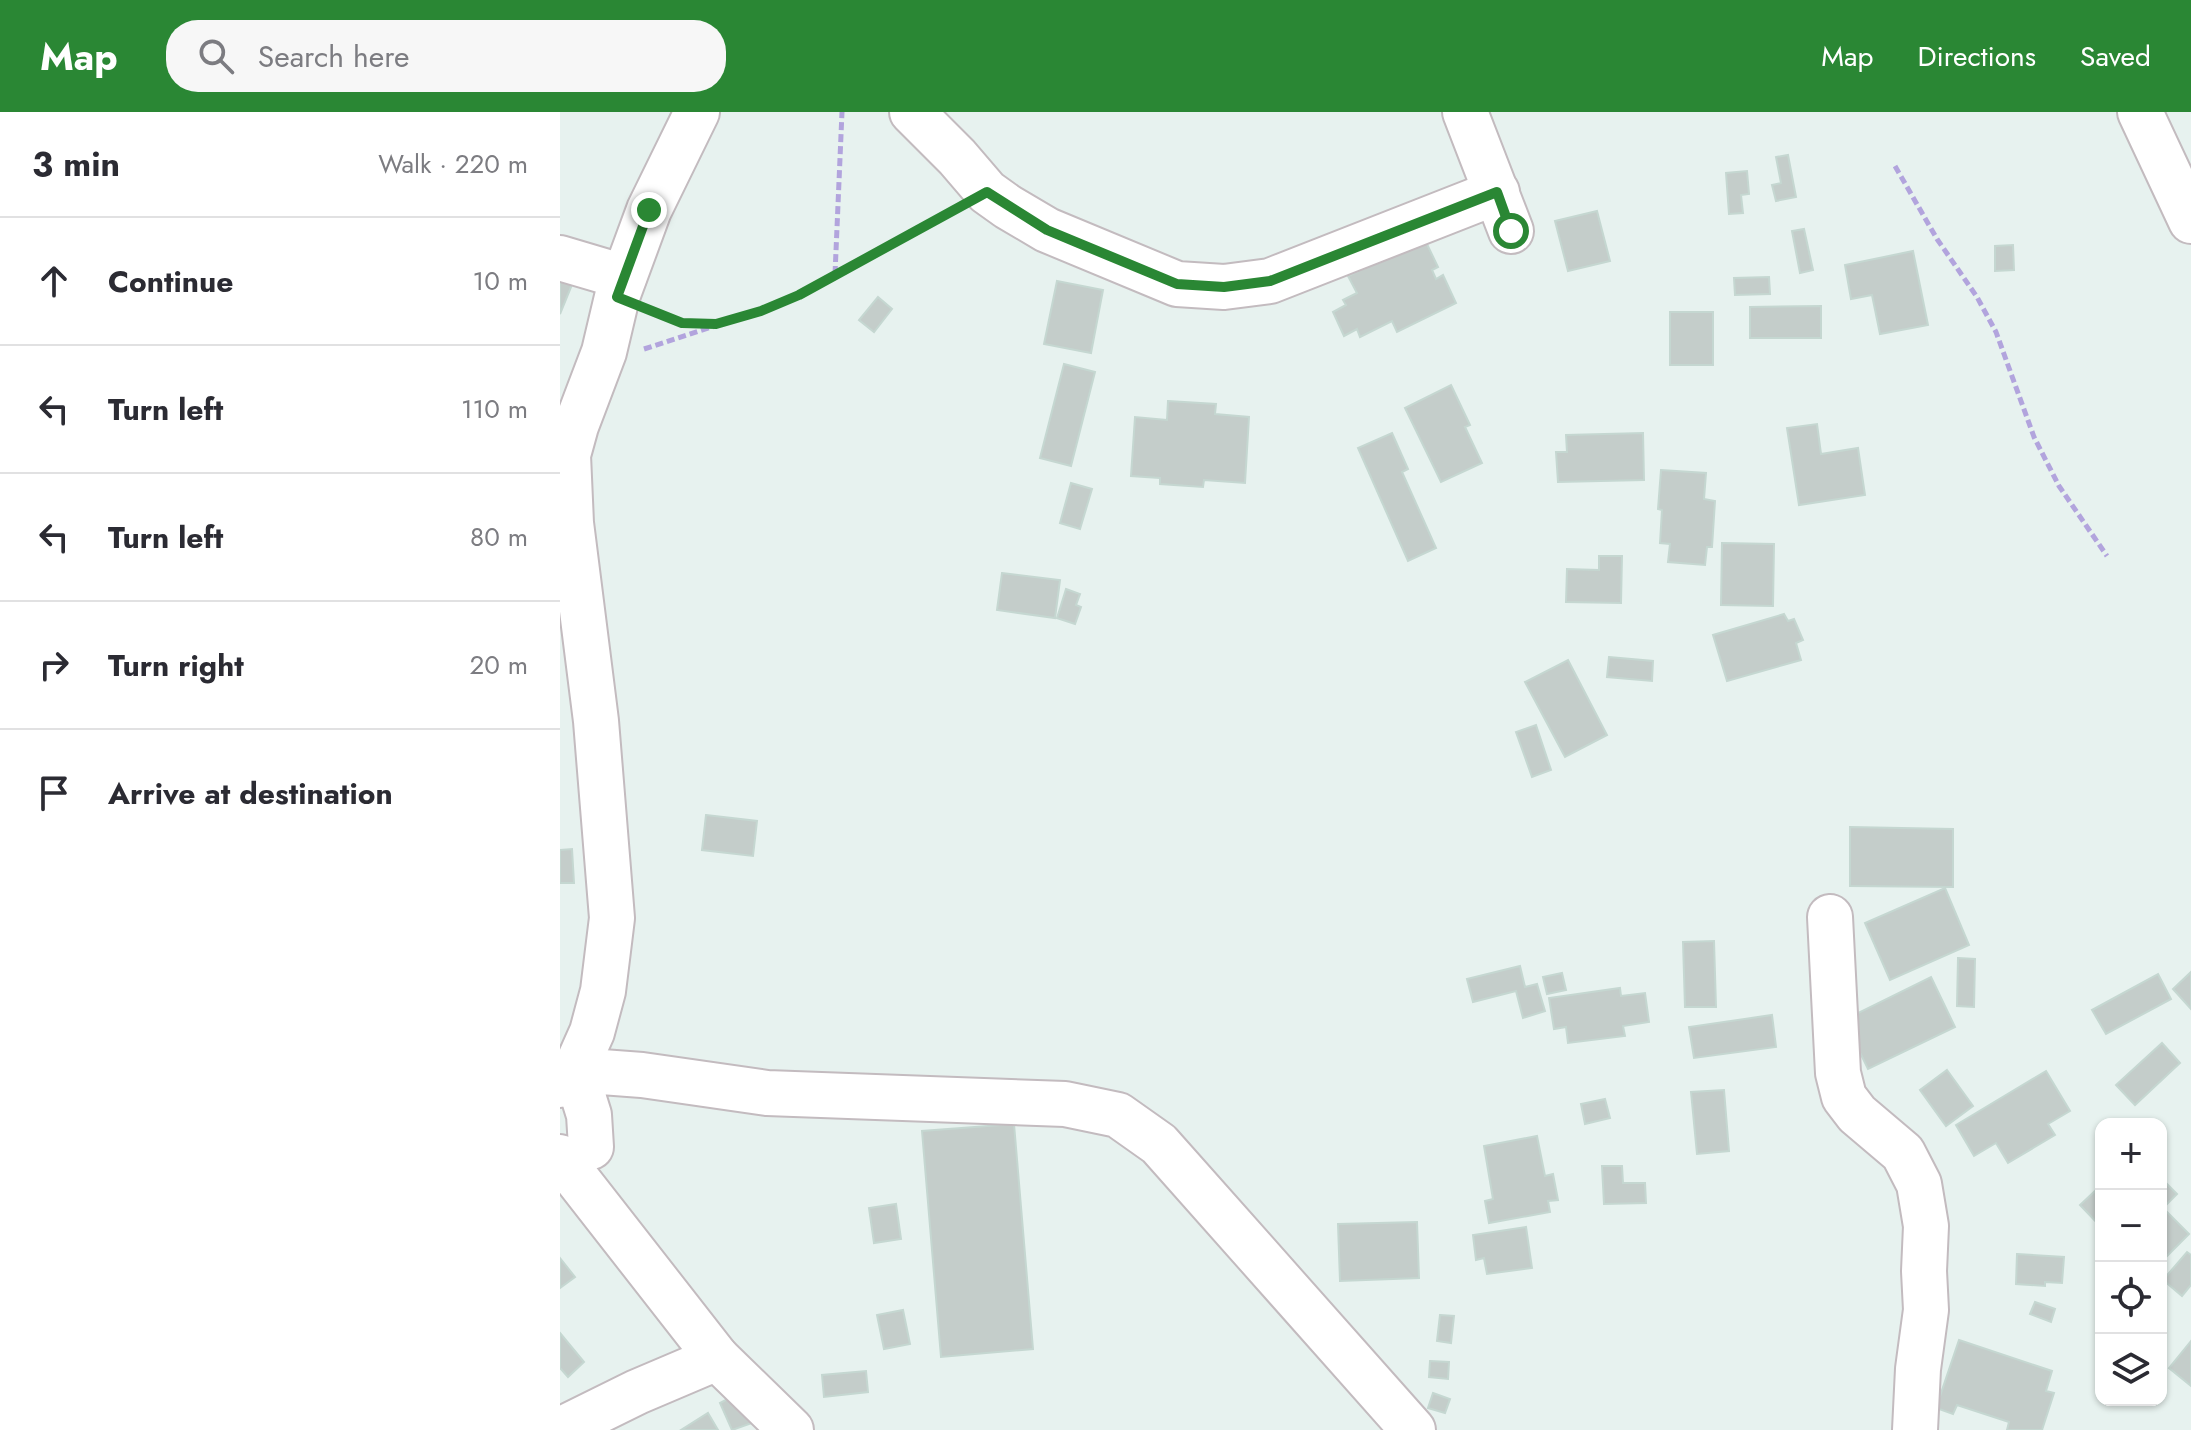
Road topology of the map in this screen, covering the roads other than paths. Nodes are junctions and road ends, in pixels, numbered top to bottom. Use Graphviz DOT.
graph roads {
  1 [pos="697,112"];
  2 [pos="912,112"];
  3 [pos="1465,112"];
  4 [pos="2140,112"];
  5 [pos="2191,221"];
  6 [pos="560,258"];
  7 [pos="620,287"];
  8 [pos="1830,917"];
  9 [pos="567,1077"];
  10 [pos="560,1111"];
  11 [pos="576,1152"];
  12 [pos="717,1358"];
  13 [pos="560,1430"];
  14 [pos="791,1430"];
  15 [pos="1413,1430"];
  16 [pos="1915,1430"];
  1 -- 7 [label="street"];
  2 -- 3 [label="street"];
  4 -- 5 [label="street"];
  6 -- 7 [label="street"];
  7 -- 9 [label="street"];
  8 -- 16 [label="street"];
  9 -- 11 [label="street"];
  9 -- 15 [label="street"];
  10 -- 11 [label="street"];
  11 -- 12 [label="street"];
  12 -- 13 [label="street"];
  12 -- 14 [label="street"];
}
